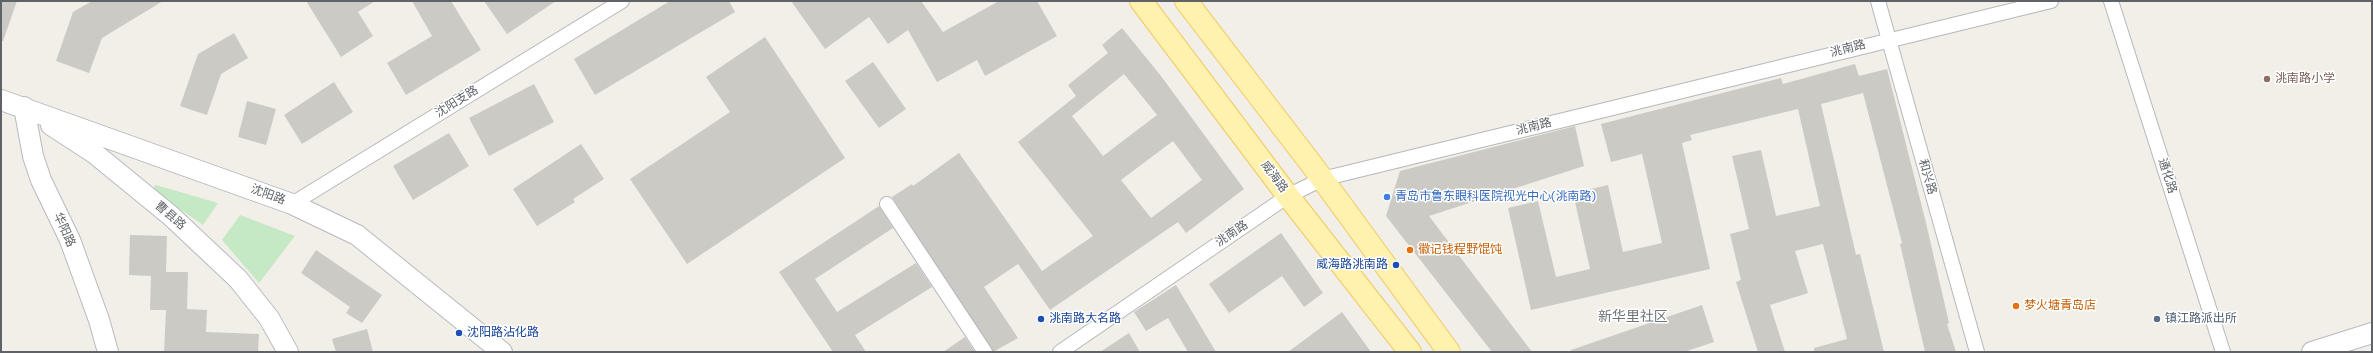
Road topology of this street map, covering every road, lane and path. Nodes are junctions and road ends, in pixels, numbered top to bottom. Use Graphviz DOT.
graph roads {
  1 [pos="622,1"];
  2 [pos="1141,1"];
  3 [pos="1186,1"];
  4 [pos="1878,1"];
  5 [pos="2051,1"];
  6 [pos="2111,1"];
  7 [pos="1888,39"];
  8 [pos="1,100"];
  9 [pos="24,107"];
  10 [pos="1322,179"];
  11 [pos="1288,196"];
  12 [pos="292,204"];
  13 [pos="887,204"];
  14 [pos="2372,333"];
  15 [pos="108,352"];
  16 [pos="288,352"];
  17 [pos="502,352"];
  18 [pos="985,352"];
  19 [pos="1060,352"];
  20 [pos="1410,352"];
  21 [pos="1449,352"];
  22 [pos="1977,352"];
  23 [pos="2223,352"];
  24 [pos="2312,352"];
  1 -- 12 [label="street, 沈阳支路"];
  2 -- 11 [label="main road, 威海路"];
  3 -- 10 [label="main road"];
  4 -- 7 [label="street, 和兴路"];
  5 -- 7 [label="street, 洮南路"];
  6 -- 23 [label="street, 通化路"];
  7 -- 10 [label="street, 洮南路"];
  7 -- 22 [label="street, 和兴路"];
  8 -- 9 [label="main road, 沈阳路"];
  9 -- 12 [label="main road, 沈阳路"];
  9 -- 15 [label="main road, 华阳路"];
  9 -- 16 [label="main road, 曹县路"];
  10 -- 11 [label="street, 洮南路"];
  10 -- 21 [label="main road"];
  11 -- 19 [label="street, 洮南路"];
  11 -- 20 [label="main road, 威海路"];
  12 -- 17 [label="main road, 沈阳路"];
  13 -- 18 [label="street"];
  14 -- 24 [label="main road"];
}
